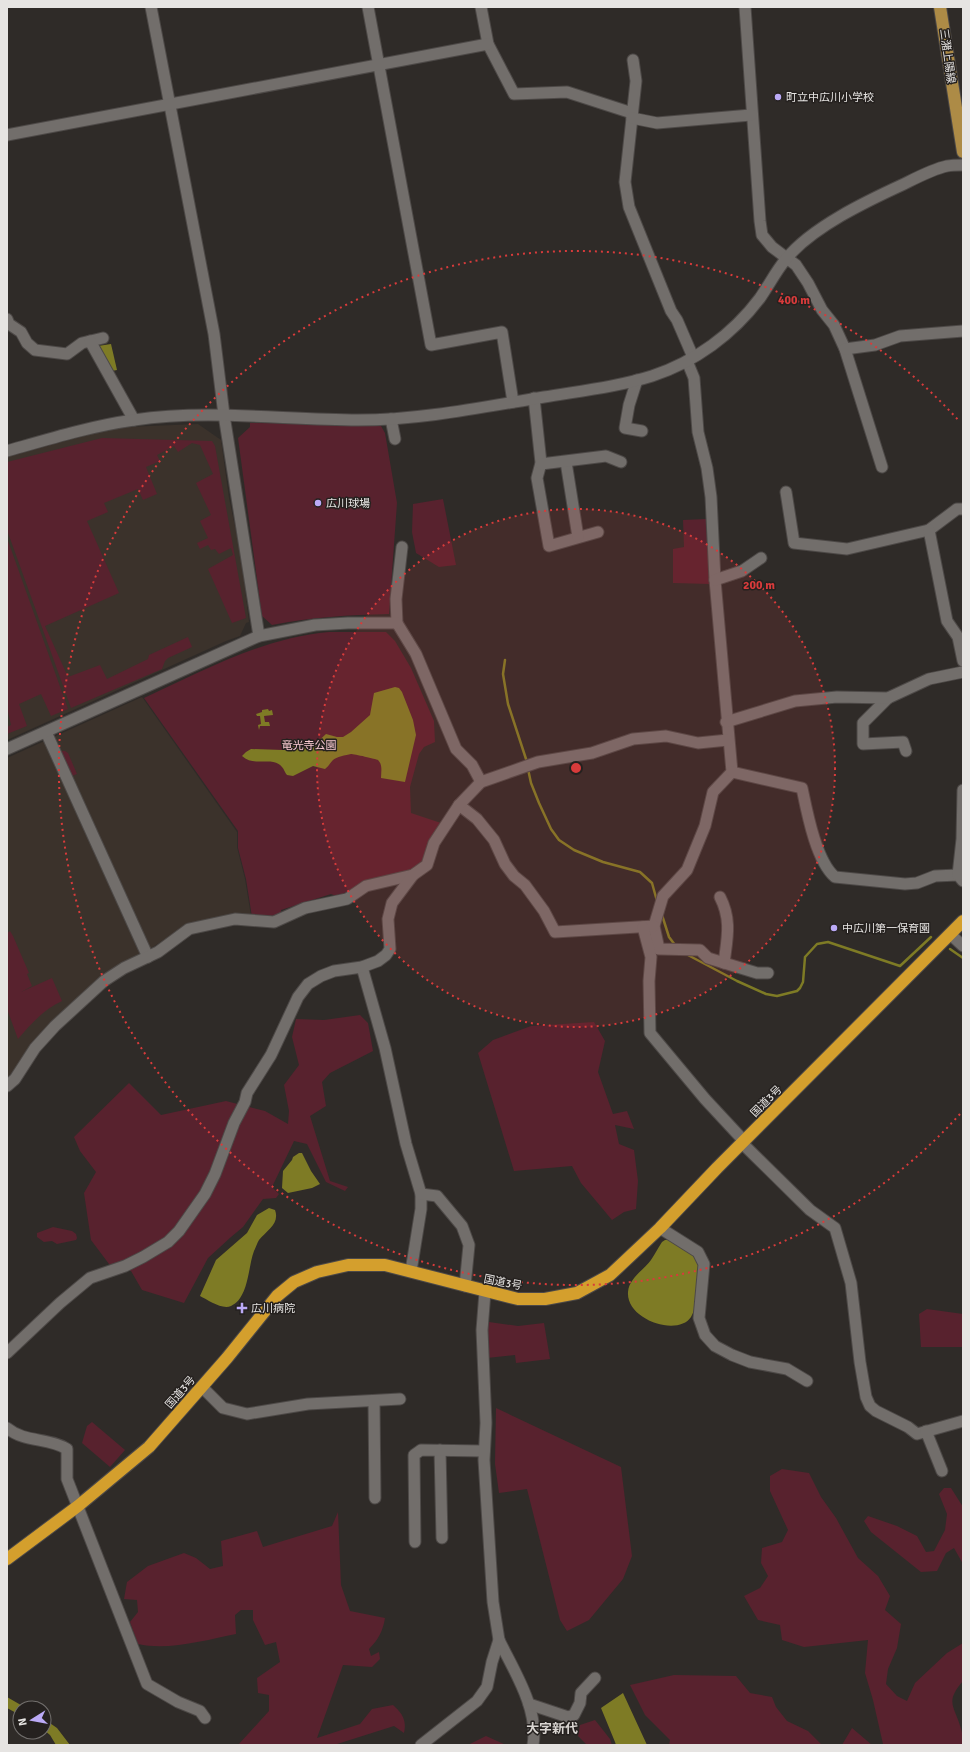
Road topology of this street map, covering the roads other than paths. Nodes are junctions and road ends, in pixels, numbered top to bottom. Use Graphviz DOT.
graph roads {
  1 [pos="151,7"];
  2 [pos="368,7"];
  3 [pos="481,7"];
  4 [pos="745,7"];
  5 [pos="940,7"];
  6 [pos="488,44"];
  7 [pos="633,60"];
  8 [pos="378,66"];
  9 [pos="170,104"];
  10 [pos="752,114"];
  11 [pos="632,116"];
  12 [pos="7,135"];
  13 [pos="963,152"];
  14 [pos="963,165"];
  15 [pos="787,257"];
  16 [pos="7,319"];
  17 [pos="963,332"];
  18 [pos="103,338"];
  19 [pos="90,341"];
  20 [pos="845,349"];
  21 [pos="690,359"];
  22 [pos="637,380"];
  23 [pos="534,398"];
  24 [pos="513,402"];
  25 [pos="224,415"];
  26 [pos="391,419"];
  27 [pos="134,420"];
  28 [pos="642,431"];
  29 [pos="395,439"];
  30 [pos="7,451"];
  31 [pos="566,462"];
  32 [pos="621,462"];
  33 [pos="541,464"];
  34 [pos="882,467"];
  35 [pos="786,492"];
  36 [pos="963,509"];
  37 [pos="929,530"];
  38 [pos="598,532"];
  39 [pos="578,537"];
  40 [pos="402,547"];
  41 [pos="761,558"];
  42 [pos="715,580"];
  43 [pos="397,623"];
  44 [pos="259,636"];
  45 [pos="963,661"];
  46 [pos="963,672"];
  47 [pos="888,698"];
  48 [pos="726,722"];
  49 [pos="46,732"];
  50 [pos="728,740"];
  51 [pos="7,749"];
  52 [pos="906,750"];
  53 [pos="732,772"];
  54 [pos="481,782"];
  55 [pos="963,790"];
  56 [pos="460,805"];
  57 [pos="412,875"];
  58 [pos="961,878"];
  59 [pos="720,897"];
  60 [pos="963,921"];
  61 [pos="648,926"];
  62 [pos="950,934"];
  63 [pos="963,946"];
  64 [pos="148,957"];
  65 [pos="724,963"];
  66 [pos="362,967"];
  67 [pos="768,973"];
  68 [pos="7,1086"];
  69 [pos="743,1142"];
  70 [pos="421,1194"];
  71 [pos="660,1228"];
  72 [pos="411,1271"];
  73 [pos="465,1286"];
  74 [pos="485,1292"];
  75 [pos="7,1353"];
  76 [pos="806,1381"];
  77 [pos="202,1387"];
  78 [pos="400,1399"];
  79 [pos="374,1401"];
  80 [pos="963,1421"];
  81 [pos="7,1428"];
  82 [pos="926,1431"];
  83 [pos="440,1450"];
  84 [pos="484,1451"];
  85 [pos="942,1471"];
  86 [pos="375,1498"];
  87 [pos="78,1506"];
  88 [pos="442,1538"];
  89 [pos="415,1542"];
  90 [pos="7,1559"];
  91 [pos="499,1640"];
  92 [pos="595,1678"];
  93 [pos="529,1704"];
  94 [pos="205,1718"];
  95 [pos="421,1745"];
  96 [pos="533,1745"];
  1 -- 9 [label="street"];
  2 -- 8 [label="street"];
  3 -- 6 [label="street"];
  4 -- 10 [label="street"];
  5 -- 13 [label="main road, 三潴上陽線"];
  6 -- 8 [label="street"];
  6 -- 11 [label="street"];
  7 -- 11 [label="street"];
  8 -- 9 [label="street"];
  8 -- 24 [label="street"];
  9 -- 12 [label="street"];
  9 -- 25 [label="street"];
  10 -- 11 [label="street"];
  10 -- 15 [label="street"];
  11 -- 21 [label="street"];
  14 -- 15 [label="street"];
  15 -- 20 [label="street"];
  15 -- 21 [label="street"];
  16 -- 19 [label="street"];
  17 -- 20 [label="street"];
  18 -- 19 [label="street"];
  19 -- 27 [label="street"];
  20 -- 34 [label="street"];
  21 -- 22 [label="street"];
  21 -- 42 [label="street"];
  22 -- 23 [label="street"];
  22 -- 28 [label="street"];
  23 -- 24 [label="street"];
  23 -- 33 [label="street"];
  24 -- 26 [label="street"];
  25 -- 26 [label="street"];
  25 -- 27 [label="street"];
  25 -- 44 [label="street"];
  26 -- 29 [label="street"];
  27 -- 30 [label="street"];
  31 -- 32 [label="street"];
  31 -- 33 [label="street"];
  31 -- 39 [label="street"];
  33 -- 39 [label="street"];
  35 -- 37 [label="street"];
  36 -- 37 [label="street"];
  37 -- 45 [label="street"];
  38 -- 39 [label="street"];
  40 -- 43 [label="street"];
  41 -- 42 [label="street"];
  42 -- 48 [label="street"];
  43 -- 44 [label="street"];
  43 -- 54 [label="street"];
  44 -- 49 [label="street"];
  46 -- 47 [label="street"];
  47 -- 48 [label="street"];
  47 -- 52 [label="street"];
  48 -- 50 [label="street"];
  49 -- 51 [label="street"];
  49 -- 64 [label="street"];
  50 -- 53 [label="street"];
  50 -- 54 [label="street"];
  53 -- 58 [label="street"];
  53 -- 61 [label="street"];
  54 -- 56 [label="street"];
  55 -- 58 [label="street"];
  56 -- 57 [label="street"];
  56 -- 61 [label="street"];
  57 -- 64 [label="street"];
  57 -- 66 [label="street"];
  59 -- 65 [label="street"];
  60 -- 62 [label="highway, 国道3号"];
  61 -- 65 [label="street"];
  61 -- 69 [label="street"];
  62 -- 63 [label="street"];
  62 -- 69 [label="highway, 国道3号"];
  64 -- 68 [label="street"];
  65 -- 67 [label="street"];
  66 -- 70 [label="street"];
  66 -- 75 [label="street"];
  69 -- 71 [label="highway, 国道3号"];
  69 -- 82 [label="street"];
  70 -- 72 [label="street"];
  70 -- 73 [label="street"];
  71 -- 74 [label="highway, 国道3号"];
  71 -- 76 [label="street"];
  72 -- 73 [label="highway, 国道3号"];
  72 -- 77 [label="highway, 国道3号"];
  73 -- 74 [label="highway, 国道3号"];
  74 -- 84 [label="street"];
  77 -- 79 [label="street"];
  77 -- 87 [label="highway, 国道3号"];
  78 -- 79 [label="street"];
  79 -- 86 [label="street"];
  80 -- 82 [label="street"];
  81 -- 87 [label="street"];
  82 -- 85 [label="street"];
  83 -- 84 [label="street"];
  83 -- 88 [label="street"];
  83 -- 89 [label="street"];
  84 -- 91 [label="street"];
  87 -- 90 [label="highway, 国道3号"];
  87 -- 94 [label="street"];
  91 -- 93 [label="street"];
  91 -- 95 [label="street"];
  92 -- 93 [label="street"];
  93 -- 96 [label="street"];
}
